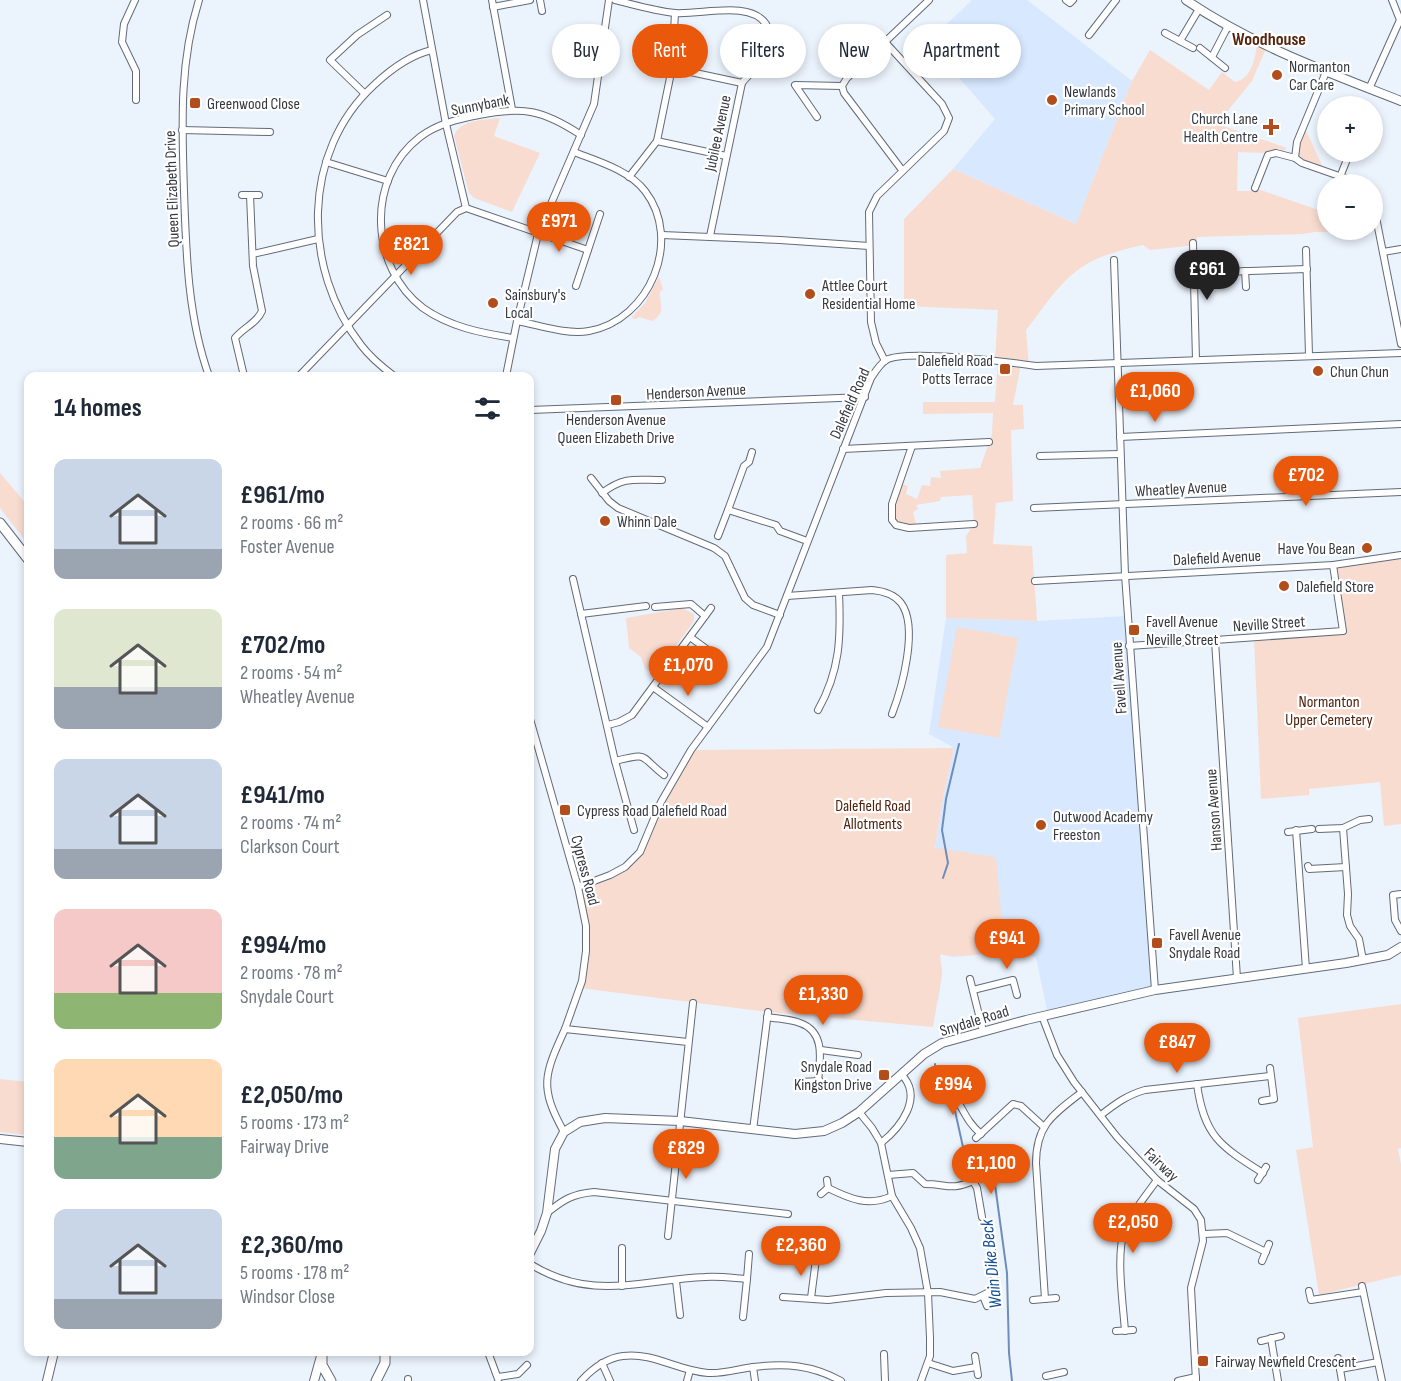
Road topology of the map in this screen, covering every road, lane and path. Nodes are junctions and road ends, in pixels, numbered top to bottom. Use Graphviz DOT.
graph roads {
  1 [pos="135,0"];
  2 [pos="199,0"];
  3 [pos="423,0"];
  4 [pos="530,0"];
  5 [pos="540,0"];
  6 [pos="609,0"];
  7 [pos="615,0"];
  8 [pos="928,0"];
  9 [pos="1066,0"];
  10 [pos="1072,0"];
  11 [pos="1116,0"];
  12 [pos="1186,0"];
  13 [pos="1392,0"];
  14 [pos="492,4"];
  15 [pos="733,4"];
  16 [pos="1199,9"];
  17 [pos="542,11"];
  18 [pos="675,13"];
  19 [pos="387,15"];
  20 [pos="1401,20"];
  21 [pos="674,24"];
  22 [pos="1227,27"];
  23 [pos="1165,33"];
  24 [pos="1089,35"];
  25 [pos="891,36"];
  26 [pos="1180,41"];
  27 [pos="891,49"];
  28 [pos="432,50"];
  29 [pos="1212,57"];
  30 [pos="1225,68"];
  31 [pos="1326,72"];
  32 [pos="708,76"];
  33 [pos="670,78"];
  34 [pos="847,78"];
  35 [pos="742,83"];
  36 [pos="842,86"];
  37 [pos="1369,89"];
  38 [pos="364,93"];
  39 [pos="136,100"];
  40 [pos="1401,101"];
  41 [pos="512,109"];
  42 [pos="817,117"];
  43 [pos="446,124"];
  44 [pos="182,130"];
  45 [pos="270,132"];
  46 [pos="581,135"];
  47 [pos="657,141"];
  48 [pos="574,152"];
  49 [pos="726,156"];
  50 [pos="1295,158"];
  51 [pos="326,162"];
  52 [pos="902,170"];
  53 [pos="1332,174"];
  54 [pos="629,177"];
  55 [pos="388,181"];
  56 [pos="1255,188"];
  57 [pos="258,195"];
  58 [pos="466,208"];
  59 [pos="600,214"];
  60 [pos="538,234"];
  61 [pos="662,235"];
  62 [pos="710,236"];
  63 [pos="318,239"];
  64 [pos="1381,240"];
  65 [pos="1193,243"];
  66 [pos="869,246"];
  67 [pos="1401,249"];
  68 [pos="588,250"];
  69 [pos="1306,250"];
  70 [pos="1383,252"];
  71 [pos="253,254"];
  72 [pos="1114,260"];
  73 [pos="1307,269"];
  74 [pos="1245,271"];
  75 [pos="1221,272"];
  76 [pos="396,276"];
  77 [pos="576,286"];
  78 [pos="1246,287"];
  79 [pos="517,321"];
  80 [pos="348,325"];
  81 [pos="513,338"];
  82 [pos="1401,344"];
  83 [pos="1401,353"];
  84 [pos="1309,355"];
  85 [pos="1196,360"];
  86 [pos="885,361"];
  87 [pos="1117,363"];
  88 [pos="208,372"];
  89 [pos="243,372"];
  90 [pos="303,372"];
  91 [pos="389,372"];
  92 [pos="507,372"];
  93 [pos="865,396"];
  94 [pos="534,410"];
  95 [pos="1401,424"];
  96 [pos="1120,437"];
  97 [pos="989,442"];
  98 [pos="912,446"];
  99 [pos="843,449"];
  100 [pos="752,452"];
  101 [pos="1120,454"];
  102 [pos="1040,456"];
  103 [pos="591,478"];
  104 [pos="662,480"];
  105 [pos="1401,492"];
  106 [pos="602,493"];
  107 [pos="1122,504"];
  108 [pos="1034,508"];
  109 [pos="728,510"];
  110 [pos="0,523"];
  111 [pos="974,524"];
  112 [pos="718,536"];
  113 [pos="807,541"];
  114 [pos="24,554"];
  115 [pos="1401,555"];
  116 [pos="1333,565"];
  117 [pos="1125,575"];
  118 [pos="573,579"];
  119 [pos="1035,581"];
  120 [pos="839,593"];
  121 [pos="787,596"];
  122 [pos="646,606"];
  123 [pos="655,607"];
  124 [pos="711,608"];
  125 [pos="581,614"];
  126 [pos="780,615"];
  127 [pos="705,616"];
  128 [pos="690,637"];
  129 [pos="1215,641"];
  130 [pos="1129,646"];
  131 [pos="717,648"];
  132 [pos="712,654"];
  133 [pos="720,659"];
  134 [pos="653,687"];
  135 [pos="818,710"];
  136 [pos="892,714"];
  137 [pos="608,725"];
  138 [pos="708,727"];
  139 [pos="534,734"];
  140 [pos="615,761"];
  141 [pos="664,775"];
  142 [pos="1369,819"];
  143 [pos="1343,828"];
  144 [pos="633,830"];
  145 [pos="1296,831"];
  146 [pos="1288,832"];
  147 [pos="1308,866"];
  148 [pos="1346,867"];
  149 [pos="578,887"];
  150 [pos="1401,894"];
  151 [pos="1401,932"];
  152 [pos="1401,947"];
  153 [pos="1363,960"];
  154 [pos="1306,969"];
  155 [pos="1237,978"];
  156 [pos="970,979"];
  157 [pos="973,990"];
  158 [pos="1155,990"];
  159 [pos="1017,995"];
  160 [pos="693,1003"];
  161 [pos="1042,1016"];
  162 [pos="565,1029"];
  163 [pos="983,1031"];
  164 [pos="688,1042"];
  165 [pos="821,1050"];
  166 [pos="855,1057"];
  167 [pos="1270,1068"];
  168 [pos="901,1074"];
  169 [pos="1270,1076"];
  170 [pos="800,1082"];
  171 [pos="1197,1084"];
  172 [pos="1082,1092"];
  173 [pos="952,1094"];
  174 [pos="1262,1101"];
  175 [pos="859,1112"];
  176 [pos="1101,1115"];
  177 [pos="680,1121"];
  178 [pos="1044,1127"];
  179 [pos="753,1130"];
  180 [pos="564,1132"];
  181 [pos="0,1139"];
  182 [pos="24,1142"];
  183 [pos="881,1143"];
  184 [pos="888,1175"];
  185 [pos="828,1180"];
  186 [pos="1157,1180"];
  187 [pos="1258,1180"];
  188 [pos="828,1188"];
  189 [pos="821,1194"];
  190 [pos="892,1196"];
  191 [pos="672,1200"];
  192 [pos="547,1213"];
  193 [pos="788,1214"];
  194 [pos="982,1217"];
  195 [pos="990,1227"];
  196 [pos="1204,1234"];
  197 [pos="827,1235"];
  198 [pos="668,1236"];
  199 [pos="1269,1244"];
  200 [pos="534,1245"];
  201 [pos="622,1248"];
  202 [pos="1266,1252"];
  203 [pos="785,1253"];
  204 [pos="749,1254"];
  205 [pos="816,1259"];
  206 [pos="1262,1261"];
  207 [pos="534,1266"];
  208 [pos="747,1279"];
  209 [pos="676,1281"];
  210 [pos="622,1286"];
  211 [pos="1309,1292"];
  212 [pos="928,1293"];
  213 [pos="983,1296"];
  214 [pos="783,1297"];
  215 [pos="811,1298"];
  216 [pos="1056,1298"];
  217 [pos="1045,1299"];
  218 [pos="1033,1300"];
  219 [pos="987,1306"];
  220 [pos="680,1315"];
  221 [pos="743,1317"];
  222 [pos="1133,1330"];
  223 [pos="1116,1331"];
  224 [pos="1125,1331"];
  225 [pos="1281,1336"];
  226 [pos="1271,1338"];
  227 [pos="1261,1341"];
  228 [pos="885,1354"];
  229 [pos="53,1356"];
  230 [pos="321,1356"];
  231 [pos="322,1356"];
  232 [pos="386,1356"];
  233 [pos="386,1356"];
  234 [pos="490,1356"];
  235 [pos="975,1356"];
  236 [pos="1338,1358"];
  237 [pos="1378,1362"];
  238 [pos="602,1363"];
  239 [pos="928,1363"];
  240 [pos="527,1365"];
  241 [pos="753,1367"];
  242 [pos="976,1367"];
  243 [pos="1340,1369"];
  244 [pos="690,1370"];
  245 [pos="1064,1372"];
  246 [pos="518,1374"];
  247 [pos="978,1375"];
  248 [pos="1046,1376"];
  249 [pos="1055,1377"];
  250 [pos="499,1379"];
  251 [pos="1196,1379"];
  252 [pos="47,1381"];
  253 [pos="314,1381"];
  254 [pos="331,1381"];
  255 [pos="376,1381"];
  256 [pos="381,1381"];
  257 [pos="521,1381"];
  258 [pos="581,1381"];
  259 [pos="610,1381"];
  260 [pos="687,1381"];
  261 [pos="755,1381"];
  262 [pos="841,1381"];
  263 [pos="885,1381"];
  264 [pos="921,1381"];
  265 [pos="1178,1381"];
  266 [pos="1278,1381"];
  267 [pos="1342,1381"];
  268 [pos="1382,1381"];
  1 -- 39 [label="street"];
  2 -- 44 [label="street, Queen Elizabeth Drive"];
  3 -- 28 [label="street"];
  4 -- 14 [label="street"];
  5 -- 17 [label="street"];
  6 -- 46 [label="street"];
  7 -- 18 [label="street, Jubilee Avenue"];
  8 -- 25 [label="street"];
  9 -- 10 [label="street"];
  11 -- 24 [label="street"];
  12 -- 16 [label="street"];
  13 -- 20 [label="street"];
  14 -- 41 [label="street"];
  15 -- 18 [label="street, Jubilee Avenue"];
  15 -- 35 [label="street, Jubilee Avenue"];
  16 -- 22 [label="street"];
  16 -- 26 [label="street"];
  18 -- 21 [label="street"];
  19 -- 38 [label="street"];
  20 -- 37 [label="street"];
  22 -- 29 [label="street"];
  22 -- 31 [label="street"];
  23 -- 26 [label="street"];
  26 -- 29 [label="street"];
  27 -- 52 [label="street"];
  28 -- 38 [label="street"];
  28 -- 43 [label="street"];
  29 -- 30 [label="street"];
  31 -- 37 [label="street"];
  31 -- 50 [label="street"];
  32 -- 35 [label="street"];
  33 -- 47 [label="street"];
  34 -- 36 [label="street"];
  35 -- 49 [label="street, Jubilee Avenue"];
  36 -- 42 [label="street"];
  36 -- 52 [label="street"];
  37 -- 40 [label="street"];
  38 -- 51 [label="street"];
  41 -- 43 [label="street, Sunnybank"];
  41 -- 46 [label="street, Sunnybank"];
  43 -- 55 [label="street, Sunnybank"];
  43 -- 58 [label="street"];
  44 -- 45 [label="street"];
  44 -- 88 [label="street, Queen Elizabeth Drive"];
  46 -- 48 [label="street"];
  47 -- 49 [label="street"];
  47 -- 54 [label="street"];
  48 -- 54 [label="street"];
  48 -- 60 [label="street"];
  49 -- 62 [label="street, Jubilee Avenue"];
  50 -- 53 [label="street"];
  50 -- 56 [label="street"];
  51 -- 55 [label="street"];
  51 -- 63 [label="street"];
  52 -- 66 [label="street"];
  54 -- 61 [label="street"];
  55 -- 76 [label="street, Sunnybank"];
  57 -- 71 [label="street"];
  58 -- 60 [label="street"];
  58 -- 76 [label="street"];
  59 -- 68 [label="street"];
  60 -- 68 [label="street"];
  60 -- 79 [label="street"];
  61 -- 62 [label="street"];
  61 -- 79 [label="street"];
  62 -- 66 [label="street"];
  63 -- 71 [label="street"];
  63 -- 80 [label="street"];
  64 -- 70 [label="street"];
  65 -- 85 [label="street"];
  66 -- 86 [label="street"];
  67 -- 70 [label="street"];
  68 -- 77 [label="street"];
  69 -- 73 [label="street"];
  70 -- 82 [label="street"];
  71 -- 89 [label="street"];
  72 -- 87 [label="street, Favell Avenue"];
  73 -- 74 [label="street"];
  73 -- 84 [label="street"];
  74 -- 75 [label="street"];
  74 -- 78 [label="street"];
  76 -- 80 [label="street"];
  76 -- 81 [label="street, Sunnybank"];
  79 -- 81 [label="street"];
  80 -- 90 [label="street"];
  80 -- 91 [label="street"];
  81 -- 92 [label="street"];
  83 -- 84 [label="street, Dalefield Road"];
  84 -- 85 [label="street, Dalefield Road"];
  85 -- 87 [label="street, Dalefield Road"];
  86 -- 87 [label="street, Dalefield Road"];
  86 -- 93 [label="street, Dalefield Road"];
  87 -- 96 [label="street, Favell Avenue"];
  93 -- 94 [label="street, Henderson Avenue"];
  93 -- 99 [label="street, Dalefield Road"];
  95 -- 96 [label="street"];
  96 -- 101 [label="street, Favell Avenue"];
  97 -- 98 [label="street"];
  98 -- 99 [label="street"];
  98 -- 111 [label="street"];
  99 -- 113 [label="street, Dalefield Road"];
  100 -- 109 [label="street"];
  101 -- 102 [label="street"];
  101 -- 107 [label="street, Favell Avenue"];
  103 -- 106 [label="street"];
  104 -- 106 [label="street"];
  105 -- 107 [label="street, Wheatley Avenue"];
  106 -- 126 [label="street"];
  107 -- 108 [label="street, Wheatley Avenue"];
  107 -- 117 [label="street, Favell Avenue"];
  109 -- 112 [label="street"];
  109 -- 113 [label="street"];
  110 -- 114 [label="main road"];
  113 -- 121 [label="street, Dalefield Road"];
  115 -- 116 [label="street, Dalefield Avenue"];
  116 -- 117 [label="street, Dalefield Avenue"];
  116 -- 129 [label="street, Neville Street"];
  117 -- 119 [label="street, Dalefield Avenue"];
  117 -- 130 [label="street, Favell Avenue"];
  118 -- 125 [label="street"];
  120 -- 121 [label="street"];
  120 -- 135 [label="street"];
  120 -- 136 [label="street"];
  121 -- 126 [label="street, Dalefield Road"];
  122 -- 125 [label="street"];
  123 -- 127 [label="street"];
  124 -- 127 [label="street"];
  125 -- 137 [label="street"];
  126 -- 138 [label="street, Dalefield Road"];
  127 -- 128 [label="street"];
  128 -- 132 [label="street"];
  128 -- 134 [label="street"];
  129 -- 130 [label="street, Neville Street"];
  129 -- 155 [label="street, Hanson Avenue"];
  130 -- 158 [label="street, Favell Avenue"];
  131 -- 132 [label="street"];
  132 -- 133 [label="street"];
  134 -- 137 [label="street"];
  134 -- 138 [label="street"];
  137 -- 140 [label="street"];
  138 -- 149 [label="street, Dalefield Road"];
  139 -- 149 [label="street, Cypress Road"];
  140 -- 141 [label="street"];
  140 -- 144 [label="street"];
  142 -- 143 [label="street"];
  143 -- 145 [label="street"];
  143 -- 148 [label="street"];
  145 -- 146 [label="street"];
  145 -- 154 [label="street"];
  147 -- 148 [label="street"];
  148 -- 153 [label="street"];
  149 -- 162 [label="street, Cypress Road"];
  150 -- 151 [label="street"];
  152 -- 153 [label="street, Snydale Road"];
  153 -- 154 [label="street, Snydale Road"];
  154 -- 155 [label="street, Snydale Road"];
  155 -- 158 [label="street, Snydale Road"];
  156 -- 157 [label="street"];
  157 -- 159 [label="street"];
  157 -- 163 [label="street"];
  158 -- 161 [label="street, Snydale Road"];
  160 -- 164 [label="street"];
  161 -- 163 [label="street, Snydale Road"];
  161 -- 172 [label="street, Fairway"];
  162 -- 164 [label="street"];
  162 -- 180 [label="street, Cypress Road"];
  163 -- 168 [label="street, Snydale Road"];
  164 -- 177 [label="street"];
  165 -- 166 [label="street"];
  165 -- 170 [label="street"];
  165 -- 179 [label="street"];
  167 -- 169 [label="street"];
  168 -- 175 [label="street, Snydale Road"];
  168 -- 183 [label="street"];
  169 -- 171 [label="street"];
  169 -- 174 [label="street"];
  171 -- 176 [label="street"];
  171 -- 187 [label="street"];
  172 -- 176 [label="street, Fairway"];
  172 -- 178 [label="street"];
  173 -- 178 [label="street"];
  175 -- 179 [label="street, Snydale Road"];
  175 -- 183 [label="street"];
  176 -- 186 [label="street, Fairway"];
  177 -- 179 [label="street, Snydale Road"];
  177 -- 180 [label="street, Snydale Road"];
  177 -- 191 [label="street"];
  178 -- 217 [label="street"];
  180 -- 192 [label="street"];
  181 -- 182 [label="street"];
  183 -- 184 [label="street"];
  184 -- 190 [label="street"];
  184 -- 194 [label="street"];
  185 -- 188 [label="street"];
  186 -- 196 [label="street, Fairway"];
  186 -- 224 [label="street"];
  188 -- 189 [label="street"];
  188 -- 190 [label="street"];
  190 -- 212 [label="street"];
  191 -- 192 [label="street"];
  191 -- 193 [label="street"];
  191 -- 198 [label="street"];
  192 -- 200 [label="street"];
  195 -- 213 [label="street"];
  196 -- 202 [label="street"];
  196 -- 251 [label="street"];
  197 -- 205 [label="street"];
  199 -- 202 [label="street"];
  201 -- 210 [label="street"];
  202 -- 206 [label="street"];
  203 -- 205 [label="street"];
  204 -- 208 [label="street"];
  205 -- 215 [label="street"];
  207 -- 210 [label="street"];
  208 -- 209 [label="street"];
  208 -- 221 [label="street"];
  209 -- 210 [label="street"];
  209 -- 220 [label="street"];
  211 -- 237 [label="street"];
  212 -- 213 [label="street"];
  212 -- 215 [label="street"];
  212 -- 239 [label="street"];
  213 -- 219 [label="street"];
  214 -- 215 [label="street"];
  216 -- 217 [label="street"];
  217 -- 218 [label="street"];
  222 -- 224 [label="street"];
  223 -- 224 [label="street"];
  225 -- 226 [label="street"];
  226 -- 227 [label="street"];
  226 -- 266 [label="street"];
  228 -- 263 [label="street"];
  229 -- 252 [label="street"];
  230 -- 253 [label="street"];
  231 -- 254 [label="main road"];
  232 -- 255 [label="main road"];
  233 -- 256 [label="main road"];
  234 -- 250 [label="street"];
  235 -- 242 [label="street"];
  236 -- 243 [label="street"];
  237 -- 243 [label="street"];
  237 -- 268 [label="street"];
  238 -- 244 [label="street"];
  238 -- 258 [label="street"];
  238 -- 259 [label="street"];
  239 -- 242 [label="street"];
  239 -- 264 [label="street"];
  240 -- 246 [label="street"];
  241 -- 244 [label="street"];
  241 -- 261 [label="street"];
  241 -- 262 [label="street"];
  242 -- 247 [label="street"];
  243 -- 267 [label="street"];
  244 -- 260 [label="street"];
  245 -- 249 [label="street"];
  246 -- 250 [label="street"];
  246 -- 257 [label="street"];
  248 -- 249 [label="street"];
  251 -- 265 [label="street"];
}
